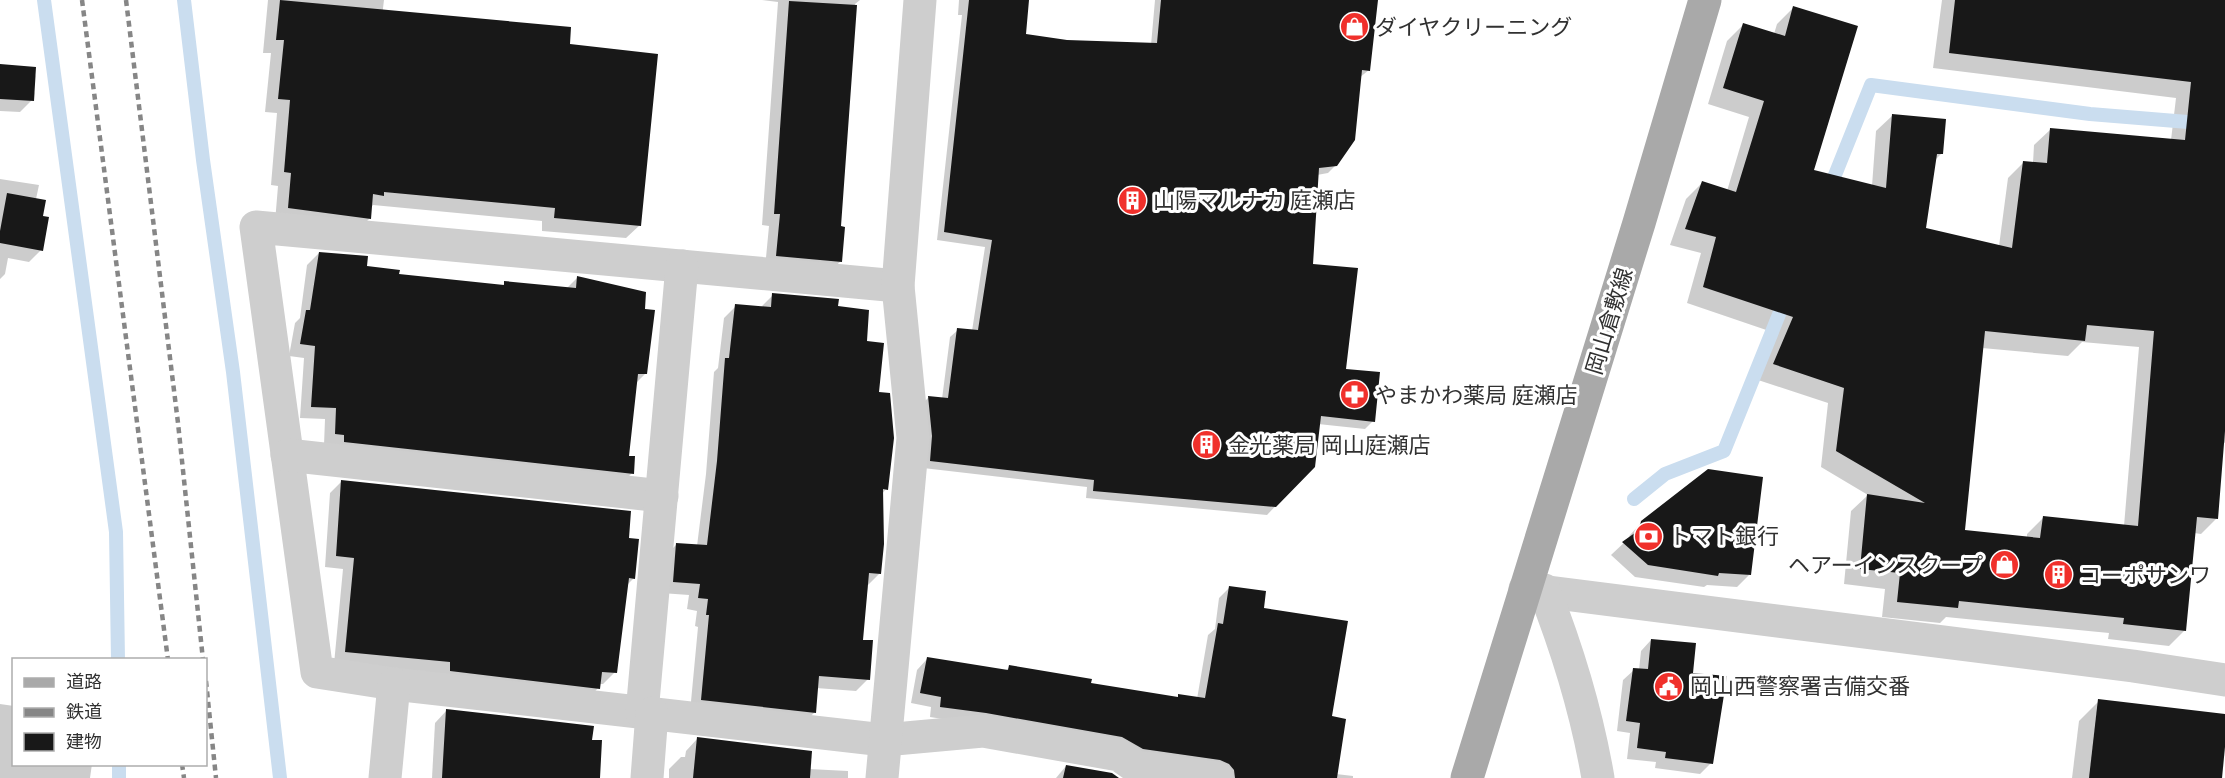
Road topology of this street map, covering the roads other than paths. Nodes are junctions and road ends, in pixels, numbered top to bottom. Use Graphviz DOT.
graph roads {
  1 [pos="920,0"];
  2 [pos="1705,0"];
  3 [pos="682,266"];
  4 [pos="898,286"];
  5 [pos="287,455"];
  6 [pos="662,496"];
  7 [pos="1534,590"];
  8 [pos="2225,680"];
  9 [pos="394,684"];
  10 [pos="647,713"];
  11 [pos="884,740"];
  12 [pos="385,778"];
  13 [pos="647,778"];
  14 [pos="882,778"];
  15 [pos="1217,778"];
  16 [pos="1467,778"];
  17 [pos="1598,778"];
  1 -- 4 [label="street"];
  2 -- 7 [label="main road, 岡山倉敷線"];
  3 -- 4 [label="street"];
  3 -- 5 [label="street"];
  3 -- 6 [label="street"];
  4 -- 11 [label="street"];
  5 -- 6 [label="street"];
  5 -- 9 [label="street"];
  6 -- 10 [label="street"];
  7 -- 8 [label="street"];
  7 -- 16 [label="main road, 岡山倉敷線"];
  7 -- 17 [label="street"];
  9 -- 10 [label="street"];
  9 -- 12 [label="street"];
  10 -- 11 [label="street"];
  10 -- 13 [label="street"];
  11 -- 14 [label="street"];
  11 -- 15 [label="street"];
}
